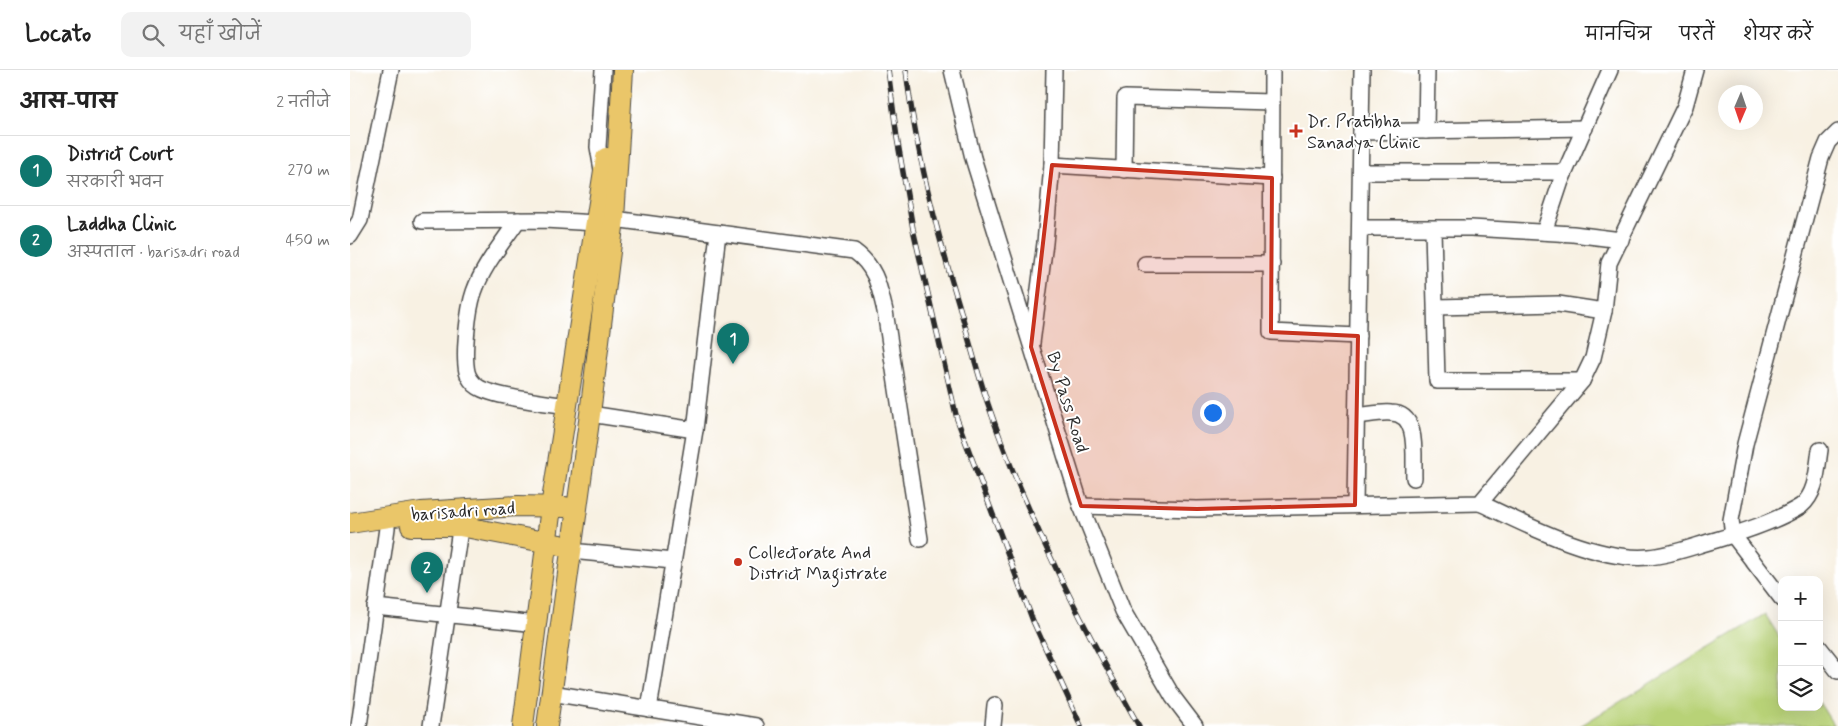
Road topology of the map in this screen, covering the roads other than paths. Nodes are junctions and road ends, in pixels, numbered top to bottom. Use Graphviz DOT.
graph roads {
  1 [pos="391,70"];
  2 [pos="603,70"];
  3 [pos="952,70"];
  4 [pos="1054,70"];
  5 [pos="1272,70"];
  6 [pos="1362,70"];
  7 [pos="1427,70"];
  8 [pos="1610,70"];
  9 [pos="1695,70"];
  10 [pos="625,75"];
  11 [pos="1272,102"];
  12 [pos="1585,128"];
  13 [pos="1426,131"];
  14 [pos="1361,132"];
  15 [pos="1838,132"];
  16 [pos="1052,166"];
  17 [pos="1124,170"];
  18 [pos="1360,172"];
  19 [pos="1564,172"];
  20 [pos="603,174"];
  21 [pos="1272,178"];
  22 [pos="518,220"];
  23 [pos="422,221"];
  24 [pos="605,221"];
  25 [pos="1360,228"];
  26 [pos="1433,229"];
  27 [pos="1544,232"];
  28 [pos="718,233"];
  29 [pos="350,236"];
  30 [pos="1621,240"];
  31 [pos="1145,264"];
  32 [pos="1272,264"];
  33 [pos="594,298"];
  34 [pos="1436,307"];
  35 [pos="1604,310"];
  36 [pos="1358,336"];
  37 [pos="1031,347"];
  38 [pos="1582,381"];
  39 [pos="568,406"];
  40 [pos="590,414"];
  41 [pos="1356,416"];
  42 [pos="695,430"];
  43 [pos="1820,450"];
  44 [pos="1414,478"];
  45 [pos="1480,503"];
  46 [pos="1354,505"];
  47 [pos="1080,506"];
  48 [pos="551,507"];
  49 [pos="577,507"];
  50 [pos="461,518"];
  51 [pos="388,522"];
  52 [pos="350,523"];
  53 [pos="350,532"];
  54 [pos="1733,535"];
  55 [pos="920,539"];
  56 [pos="547,543"];
  57 [pos="571,549"];
  58 [pos="673,561"];
  59 [pos="1778,594"];
  60 [pos="375,607"];
  61 [pos="447,615"];
  62 [pos="537,624"];
  63 [pos="1823,652"];
  64 [pos="1838,671"];
  65 [pos="552,693"];
  66 [pos="995,705"];
  67 [pos="649,709"];
  68 [pos="359,726"];
  69 [pos="431,726"];
  70 [pos="523,726"];
  71 [pos="546,726"];
  72 [pos="756,726"];
  73 [pos="993,726"];
  74 [pos="1195,726"];
  1 -- 29 [label="street"];
  2 -- 20 [label="street"];
  3 -- 37 [label="street, By Pass Road"];
  4 -- 16 [label="street"];
  5 -- 11 [label="street"];
  6 -- 14 [label="street"];
  7 -- 13 [label="street"];
  8 -- 12 [label="street"];
  9 -- 30 [label="street"];
  10 -- 20 [label="main road"];
  10 -- 24 [label="main road"];
  11 -- 17 [label="street"];
  11 -- 21 [label="street"];
  12 -- 13 [label="street"];
  12 -- 19 [label="street"];
  13 -- 14 [label="street"];
  14 -- 18 [label="street"];
  15 -- 54 [label="street"];
  16 -- 17 [label="street"];
  16 -- 37 [label="street"];
  17 -- 21 [label="street"];
  18 -- 19 [label="street"];
  18 -- 25 [label="street"];
  19 -- 27 [label="street"];
  20 -- 24 [label="main road"];
  21 -- 32 [label="street"];
  22 -- 23 [label="street"];
  22 -- 24 [label="street"];
  22 -- 39 [label="street"];
  24 -- 28 [label="street"];
  24 -- 33 [label="main road"];
  25 -- 26 [label="street"];
  25 -- 36 [label="street"];
  26 -- 27 [label="street"];
  26 -- 34 [label="street"];
  27 -- 30 [label="street"];
  28 -- 42 [label="street"];
  28 -- 55 [label="street"];
  30 -- 35 [label="street"];
  31 -- 32 [label="street"];
  32 -- 36 [label="street"];
  33 -- 39 [label="main road"];
  33 -- 40 [label="main road"];
  34 -- 35 [label="street"];
  34 -- 38 [label="street"];
  35 -- 38 [label="street"];
  36 -- 41 [label="street"];
  37 -- 47 [label="street, By Pass Road"];
  38 -- 45 [label="street"];
  39 -- 48 [label="main road"];
  40 -- 42 [label="street"];
  40 -- 49 [label="main road"];
  41 -- 44 [label="street"];
  41 -- 46 [label="street"];
  42 -- 58 [label="street"];
  43 -- 54 [label="street"];
  45 -- 46 [label="street"];
  45 -- 54 [label="street"];
  46 -- 47 [label="street"];
  47 -- 74 [label="street, By Pass Road"];
  48 -- 49 [label="main road, barisadri road"];
  48 -- 50 [label="main road, barisadri road"];
  48 -- 56 [label="main road"];
  49 -- 57 [label="main road"];
  50 -- 51 [label="main road, barisadri road"];
  50 -- 51 [label="main road, barisadri road"];
  50 -- 56 [label="main road"];
  50 -- 61 [label="street"];
  51 -- 52 [label="main road, barisadri road"];
  51 -- 53 [label="main road, barisadri road"];
  51 -- 60 [label="street"];
  54 -- 59 [label="street"];
  56 -- 57 [label="main road"];
  56 -- 62 [label="main road"];
  57 -- 58 [label="street"];
  57 -- 65 [label="main road"];
  58 -- 67 [label="street"];
  60 -- 61 [label="street"];
  60 -- 68 [label="street"];
  61 -- 62 [label="street"];
  61 -- 69 [label="street"];
  62 -- 70 [label="main road"];
  63 -- 64 [label="street"];
  65 -- 67 [label="street"];
  65 -- 71 [label="main road"];
  66 -- 73 [label="street"];
  67 -- 72 [label="street"];
}
